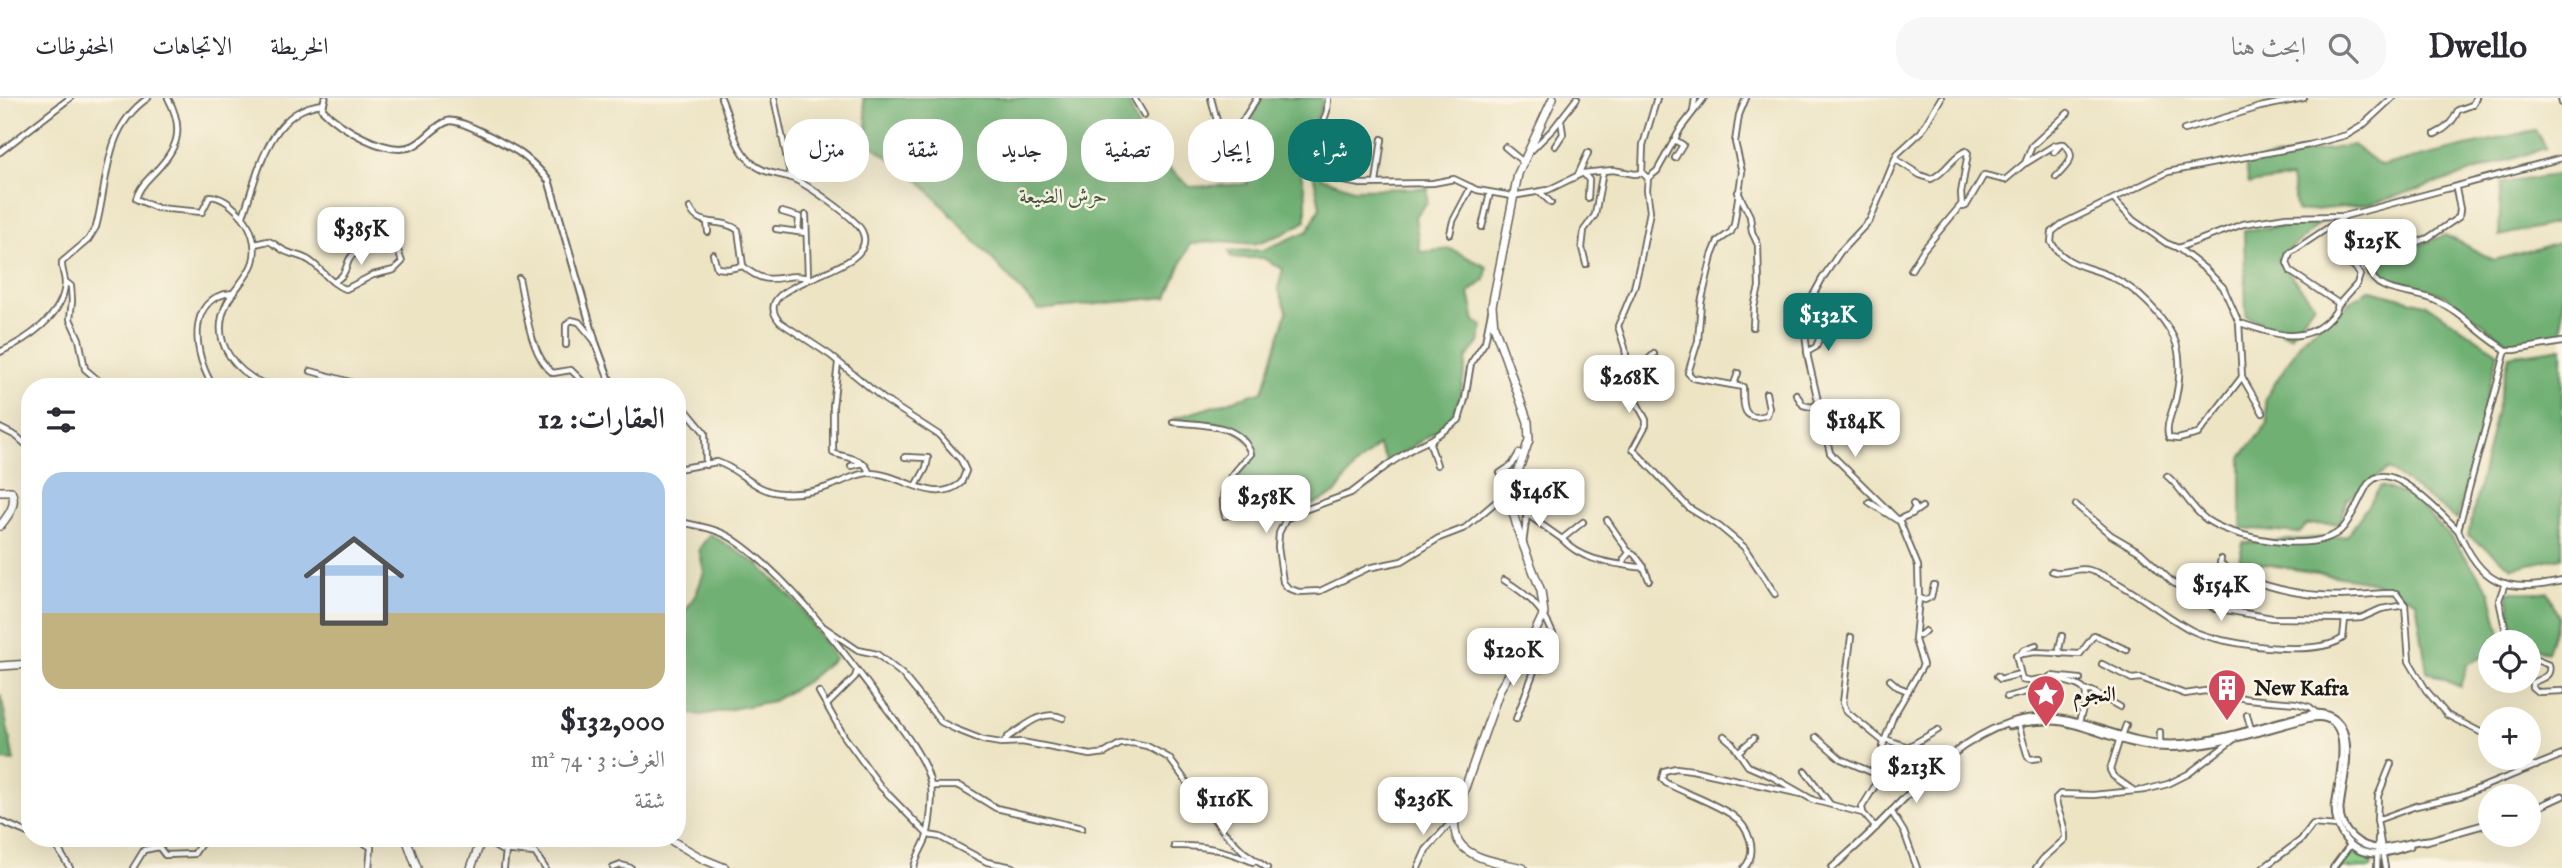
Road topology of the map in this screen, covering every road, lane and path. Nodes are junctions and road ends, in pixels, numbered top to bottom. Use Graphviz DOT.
graph roads {
  1 [pos="70,98"];
  2 [pos="148,98"];
  3 [pos="168,98"];
  4 [pos="721,98"];
  5 [pos="774,98"];
  6 [pos="1134,98"];
  7 [pos="1211,98"];
  8 [pos="1257,98"];
  9 [pos="1328,98"];
  10 [pos="1552,98"];
  11 [pos="1577,98"];
  12 [pos="1657,98"];
  13 [pos="1695,98"];
  14 [pos="1704,98"];
  15 [pos="1746,98"];
  16 [pos="1941,98"];
  17 [pos="2304,98"];
  18 [pos="2392,98"];
  19 [pos="2476,98"];
  20 [pos="324,101"];
  21 [pos="1693,111"];
  22 [pos="2068,113"];
  23 [pos="1144,115"];
  24 [pos="1561,120"];
  25 [pos="2184,130"];
  26 [pos="2435,134"];
  27 [pos="1382,139"];
  28 [pos="1675,140"];
  29 [pos="2062,143"];
  30 [pos="784,145"];
  31 [pos="1555,146"];
  32 [pos="1505,148"];
  33 [pos="0,152"];
  34 [pos="2054,152"];
  35 [pos="1588,153"];
  36 [pos="1675,158"];
  37 [pos="2562,158"];
  38 [pos="1895,159"];
  39 [pos="1523,160"];
  40 [pos="2025,163"];
  41 [pos="1602,171"];
  42 [pos="1642,173"];
  43 [pos="1580,174"];
  44 [pos="784,176"];
  45 [pos="2056,177"];
  46 [pos="1648,178"];
  47 [pos="797,182"];
  48 [pos="1376,183"];
  49 [pos="1471,187"];
  50 [pos="1493,187"];
  51 [pos="2456,188"];
  52 [pos="1539,191"];
  53 [pos="1738,191"];
  54 [pos="1493,193"];
  55 [pos="1512,196"];
  56 [pos="1588,198"];
  57 [pos="2113,200"];
  58 [pos="1551,203"];
  59 [pos="1961,205"];
  60 [pos="690,208"];
  61 [pos="782,212"];
  62 [pos="806,215"];
  63 [pos="243,216"];
  64 [pos="2345,216"];
  65 [pos="707,222"];
  66 [pos="1482,227"];
  67 [pos="776,229"];
  68 [pos="708,232"];
  69 [pos="798,232"];
  70 [pos="806,233"];
  71 [pos="1450,233"];
  72 [pos="255,244"];
  73 [pos="2178,247"];
  74 [pos="713,254"];
  75 [pos="2342,262"];
  76 [pos="1586,264"];
  77 [pos="743,266"];
  78 [pos="1911,270"];
  79 [pos="519,278"];
  80 [pos="810,278"];
  81 [pos="65,281"];
  82 [pos="334,282"];
  83 [pos="234,293"];
  84 [pos="2338,304"];
  85 [pos="1492,311"];
  86 [pos="2239,323"];
  87 [pos="1753,327"];
  88 [pos="1823,329"];
  89 [pos="595,341"];
  90 [pos="2562,342"];
  91 [pos="566,345"];
  92 [pos="2506,350"];
  93 [pos="0,352"];
  94 [pos="1807,352"];
  95 [pos="1654,354"];
  96 [pos="838,363"];
  97 [pos="1626,368"];
  98 [pos="311,371"];
  99 [pos="1738,373"];
  100 [pos="2242,377"];
  101 [pos="96,378"];
  102 [pos="210,378"];
  103 [pos="250,378"];
  104 [pos="336,378"];
  105 [pos="579,378"];
  106 [pos="609,378"];
  107 [pos="1734,384"];
  108 [pos="1766,393"];
  109 [pos="1796,394"];
  110 [pos="1818,404"];
  111 [pos="686,410"];
  112 [pos="2263,413"];
  113 [pos="1173,422"];
  114 [pos="0,428"];
  115 [pos="1432,439"];
  116 [pos="21,440"];
  117 [pos="1525,455"];
  118 [pos="905,457"];
  119 [pos="864,463"];
  120 [pos="706,465"];
  121 [pos="1437,465"];
  122 [pos="851,466"];
  123 [pos="686,468"];
  124 [pos="1500,472"];
  125 [pos="869,473"];
  126 [pos="2167,476"];
  127 [pos="916,486"];
  128 [pos="1512,489"];
  129 [pos="0,491"];
  130 [pos="1869,502"];
  131 [pos="1913,504"];
  132 [pos="2076,505"];
  133 [pos="1528,507"];
  134 [pos="1922,507"];
  135 [pos="1299,512"];
  136 [pos="1911,514"];
  137 [pos="1528,515"];
  138 [pos="1607,520"];
  139 [pos="1897,520"];
  140 [pos="1583,522"];
  141 [pos="686,524"];
  142 [pos="0,526"];
  143 [pos="2458,530"];
  144 [pos="1562,539"];
  145 [pos="1523,544"];
  146 [pos="1630,552"];
  147 [pos="2221,559"];
  148 [pos="1625,565"];
  149 [pos="1644,568"];
  150 [pos="2052,571"];
  151 [pos="1504,580"];
  152 [pos="1649,580"];
  153 [pos="2562,581"];
  154 [pos="2505,583"];
  155 [pos="1934,585"];
  156 [pos="2222,593"];
  157 [pos="1775,594"];
  158 [pos="1919,598"];
  159 [pos="2404,606"];
  160 [pos="2215,609"];
  161 [pos="1544,613"];
  162 [pos="2345,619"];
  163 [pos="818,623"];
  164 [pos="2505,630"];
  165 [pos="1925,631"];
  166 [pos="1916,634"];
  167 [pos="2062,636"];
  168 [pos="1851,637"];
  169 [pos="1546,643"];
  170 [pos="2036,645"];
  171 [pos="2127,650"];
  172 [pos="1521,653"];
  173 [pos="2021,654"];
  174 [pos="2061,654"];
  175 [pos="2541,662"];
  176 [pos="2102,664"];
  177 [pos="21,665"];
  178 [pos="0,666"];
  179 [pos="1536,666"];
  180 [pos="1542,669"];
  181 [pos="858,670"];
  182 [pos="2020,674"];
  183 [pos="1997,676"];
  184 [pos="2541,678"];
  185 [pos="2046,679"];
  186 [pos="2080,679"];
  187 [pos="1890,680"];
  188 [pos="1908,691"];
  189 [pos="2086,691"];
  190 [pos="2562,691"];
  191 [pos="820,692"];
  192 [pos="2541,692"];
  193 [pos="2007,697"];
  194 [pos="827,705"];
  195 [pos="2120,708"];
  196 [pos="2316,713"];
  197 [pos="2247,715"];
  198 [pos="1063,718"];
  199 [pos="1516,719"];
  200 [pos="2079,722"];
  201 [pos="2018,724"];
  202 [pos="2126,725"];
  203 [pos="2251,729"];
  204 [pos="1938,730"];
  205 [pos="1991,730"];
  206 [pos="2478,731"];
  207 [pos="2160,732"];
  208 [pos="1724,736"];
  209 [pos="1816,737"];
  210 [pos="2236,737"];
  211 [pos="1754,738"];
  212 [pos="2121,739"];
  213 [pos="1884,741"];
  214 [pos="1004,743"];
  215 [pos="2160,743"];
  216 [pos="1738,752"];
  217 [pos="2562,755"];
  218 [pos="2039,758"];
  219 [pos="2391,764"];
  220 [pos="2541,764"];
  221 [pos="2527,770"];
  222 [pos="1805,771"];
  223 [pos="1878,775"];
  224 [pos="2340,781"];
  225 [pos="931,786"];
  226 [pos="2134,790"];
  227 [pos="1801,794"];
  228 [pos="2562,796"];
  229 [pos="1830,805"];
  230 [pos="2541,806"];
  231 [pos="1892,811"];
  232 [pos="1863,813"];
  233 [pos="1454,819"];
  234 [pos="2377,820"];
  235 [pos="0,821"];
  236 [pos="2337,826"];
  237 [pos="2478,826"];
  238 [pos="1082,828"];
  239 [pos="1876,828"];
  240 [pos="21,830"];
  241 [pos="928,835"];
  242 [pos="2350,845"];
  243 [pos="1174,846"];
  244 [pos="55,847"];
  245 [pos="159,847"];
  246 [pos="159,847"];
  247 [pos="199,847"];
  248 [pos="370,847"];
  249 [pos="409,847"];
  250 [pos="479,847"];
  251 [pos="499,847"];
  252 [pos="682,847"];
  253 [pos="506,851"];
  254 [pos="2379,851"];
  255 [pos="1013,866"];
  256 [pos="70,868"];
  257 [pos="133,868"];
  258 [pos="369,868"];
  259 [pos="417,868"];
  260 [pos="471,868"];
  261 [pos="504,868"];
  262 [pos="545,868"];
  263 [pos="613,868"];
  264 [pos="631,868"];
  265 [pos="725,868"];
  266 [pos="914,868"];
  267 [pos="1267,868"];
  268 [pos="1418,868"];
  269 [pos="1523,868"];
  270 [pos="1744,868"];
  271 [pos="1832,868"];
  272 [pos="1917,868"];
  273 [pos="2036,868"];
  274 [pos="2263,868"];
  275 [pos="2333,868"];
  276 [pos="2377,868"];
  277 [pos="2385,868"];
  1 -- 33 [label="street"];
  2 -- 81 [label="street"];
  3 -- 63 [label="street"];
  4 -- 44 [label="street"];
  5 -- 30 [label="street"];
  6 -- 23 [label="street"];
  7 -- 8 [label="street"];
  9 -- 48 [label="street"];
  10 -- 39 [label="main road"];
  11 -- 24 [label="street"];
  12 -- 42 [label="street"];
  13 -- 21 [label="street"];
  14 -- 21 [label="street"];
  15 -- 53 [label="street"];
  16 -- 38 [label="street"];
  17 -- 25 [label="street"];
  18 -- 57 [label="street"];
  19 -- 26 [label="street"];
  20 -- 63 [label="street"];
  20 -- 89 [label="street"];
  21 -- 28 [label="street"];
  22 -- 40 [label="street"];
  24 -- 31 [label="street"];
  24 -- 39 [label="street"];
  27 -- 48 [label="street"];
  28 -- 36 [label="street"];
  28 -- 46 [label="street"];
  29 -- 34 [label="street"];
  29 -- 40 [label="street"];
  29 -- 45 [label="street"];
  32 -- 39 [label="street"];
  35 -- 43 [label="street"];
  37 -- 51 [label="street"];
  38 -- 59 [label="street"];
  38 -- 94 [label="street"];
  39 -- 55 [label="main road"];
  40 -- 59 [label="street"];
  41 -- 42 [label="street"];
  41 -- 43 [label="street"];
  41 -- 76 [label="street"];
  42 -- 46 [label="street"];
  43 -- 52 [label="street"];
  43 -- 56 [label="street"];
  46 -- 97 [label="street"];
  47 -- 80 [label="street"];
  48 -- 49 [label="street"];
  49 -- 54 [label="street"];
  49 -- 71 [label="street"];
  50 -- 54 [label="street"];
  51 -- 64 [label="street"];
  51 -- 92 [label="street"];
  52 -- 55 [label="street"];
  52 -- 58 [label="street"];
  53 -- 87 [label="street"];
  53 -- 107 [label="street"];
  54 -- 55 [label="street"];
  54 -- 66 [label="street"];
  55 -- 85 [label="main road"];
  57 -- 73 [label="street"];
  57 -- 100 [label="street"];
  59 -- 78 [label="street"];
  60 -- 65 [label="street"];
  61 -- 69 [label="street"];
  62 -- 70 [label="street"];
  63 -- 72 [label="street"];
  64 -- 73 [label="street"];
  64 -- 84 [label="street"];
  65 -- 68 [label="street"];
  65 -- 77 [label="street"];
  67 -- 69 [label="street"];
  69 -- 70 [label="street"];
  70 -- 80 [label="street"];
  72 -- 82 [label="street"];
  72 -- 83 [label="street"];
  73 -- 86 [label="street"];
  74 -- 77 [label="street"];
  75 -- 84 [label="street"];
  77 -- 80 [label="street"];
  79 -- 105 [label="street"];
  80 -- 96 [label="street"];
  81 -- 93 [label="street"];
  81 -- 101 [label="street"];
  82 -- 82 [label="street"];
  83 -- 102 [label="street"];
  83 -- 103 [label="street"];
  84 -- 86 [label="street"];
  85 -- 115 [label="street"];
  85 -- 117 [label="main road"];
  86 -- 100 [label="street"];
  88 -- 94 [label="street"];
  89 -- 91 [label="street"];
  89 -- 106 [label="street"];
  90 -- 92 [label="street"];
  92 -- 143 [label="street"];
  94 -- 110 [label="street"];
  95 -- 97 [label="street"];
  96 -- 119 [label="street"];
  96 -- 127 [label="street"];
  97 -- 157 [label="street"];
  98 -- 104 [label="street"];
  99 -- 107 [label="street"];
  100 -- 112 [label="street"];
  107 -- 108 [label="street"];
  109 -- 110 [label="street"];
  110 -- 139 [label="street"];
  111 -- 120 [label="street"];
  113 -- 135 [label="street"];
  114 -- 116 [label="street"];
  115 -- 121 [label="street"];
  115 -- 135 [label="street"];
  117 -- 124 [label="street"];
  117 -- 128 [label="main road"];
  118 -- 127 [label="street"];
  119 -- 122 [label="street"];
  119 -- 125 [label="street"];
  120 -- 123 [label="street"];
  120 -- 125 [label="street"];
  125 -- 127 [label="street"];
  126 -- 143 [label="street"];
  128 -- 135 [label="street"];
  128 -- 145 [label="main road"];
  129 -- 142 [label="main road"];
  130 -- 139 [label="street"];
  131 -- 136 [label="street"];
  132 -- 160 [label="street"];
  133 -- 137 [label="street"];
  134 -- 136 [label="street"];
  136 -- 139 [label="street"];
  137 -- 144 [label="street"];
  137 -- 145 [label="street"];
  138 -- 146 [label="street"];
  139 -- 158 [label="street"];
  140 -- 144 [label="street"];
  141 -- 163 [label="street"];
  143 -- 154 [label="street"];
  144 -- 148 [label="street"];
  145 -- 161 [label="main road"];
  146 -- 148 [label="street"];
  146 -- 149 [label="street"];
  147 -- 159 [label="street"];
  148 -- 149 [label="street"];
  149 -- 152 [label="street"];
  150 -- 162 [label="street"];
  151 -- 161 [label="street"];
  153 -- 154 [label="street"];
  154 -- 164 [label="street"];
  155 -- 158 [label="street"];
  156 -- 160 [label="street"];
  158 -- 166 [label="street"];
  159 -- 162 [label="street"];
  159 -- 206 [label="street"];
  160 -- 162 [label="street"];
  161 -- 169 [label="street"];
  161 -- 172 [label="main road"];
  163 -- 181 [label="street"];
  163 -- 214 [label="street"];
  165 -- 166 [label="street"];
  166 -- 188 [label="street"];
  167 -- 174 [label="street"];
  168 -- 213 [label="street"];
  170 -- 173 [label="street"];
  171 -- 174 [label="street"];
  172 -- 179 [label="street"];
  172 -- 233 [label="main road"];
  173 -- 174 [label="street"];
  173 -- 182 [label="street"];
  175 -- 184 [label="street"];
  176 -- 196 [label="street"];
  177 -- 178 [label="main road"];
  179 -- 180 [label="street"];
  179 -- 199 [label="street"];
  181 -- 194 [label="street"];
  181 -- 225 [label="street"];
  182 -- 183 [label="street"];
  182 -- 185 [label="street"];
  185 -- 186 [label="street"];
  185 -- 189 [label="street"];
  185 -- 193 [label="street"];
  187 -- 188 [label="street"];
  188 -- 213 [label="street"];
  189 -- 195 [label="street"];
  189 -- 200 [label="street"];
  190 -- 192 [label="street"];
  191 -- 194 [label="street"];
  194 -- 241 [label="street"];
  196 -- 203 [label="street"];
  196 -- 224 [label="street"];
  197 -- 203 [label="street"];
  198 -- 214 [label="street"];
  200 -- 205 [label="street"];
  200 -- 212 [label="street"];
  201 -- 205 [label="street"];
  201 -- 212 [label="street"];
  201 -- 218 [label="street"];
  202 -- 212 [label="street"];
  203 -- 215 [label="street"];
  204 -- 213 [label="street"];
  205 -- 231 [label="street"];
  207 -- 215 [label="street"];
  208 -- 216 [label="street"];
  209 -- 223 [label="street"];
  210 -- 212 [label="street"];
  210 -- 224 [label="street"];
  210 -- 226 [label="street"];
  211 -- 216 [label="street"];
  212 -- 215 [label="street"];
  212 -- 226 [label="street"];
  213 -- 223 [label="street"];
  214 -- 267 [label="street"];
  216 -- 227 [label="street"];
  217 -- 220 [label="street"];
  219 -- 234 [label="street"];
  221 -- 234 [label="street"];
  222 -- 229 [label="street"];
  223 -- 232 [label="street"];
  224 -- 236 [label="street"];
  224 -- 254 [label="street"];
  225 -- 238 [label="street"];
  225 -- 241 [label="street"];
  226 -- 273 [label="street"];
  227 -- 229 [label="street"];
  227 -- 270 [label="street"];
  228 -- 230 [label="street"];
  229 -- 232 [label="street"];
  231 -- 239 [label="street"];
  231 -- 272 [label="street"];
  232 -- 239 [label="street"];
  233 -- 268 [label="street"];
  233 -- 269 [label="main road"];
  234 -- 254 [label="street"];
  235 -- 240 [label="street"];
  236 -- 242 [label="street"];
  236 -- 274 [label="street"];
  237 -- 254 [label="street"];
  239 -- 271 [label="street"];
  241 -- 255 [label="street"];
  241 -- 266 [label="street"];
  242 -- 254 [label="street"];
  242 -- 275 [label="street"];
  243 -- 267 [label="street"];
  244 -- 256 [label="street"];
  245 -- 257 [label="street"];
  246 -- 247 [label="street"];
  248 -- 258 [label="street"];
  249 -- 259 [label="main road"];
  250 -- 260 [label="main road"];
  251 -- 253 [label="street"];
  252 -- 265 [label="main road"];
  253 -- 261 [label="street"];
  253 -- 262 [label="street"];
  254 -- 276 [label="street"];
  254 -- 277 [label="street"];
  263 -- 264 [label="street"];
}
